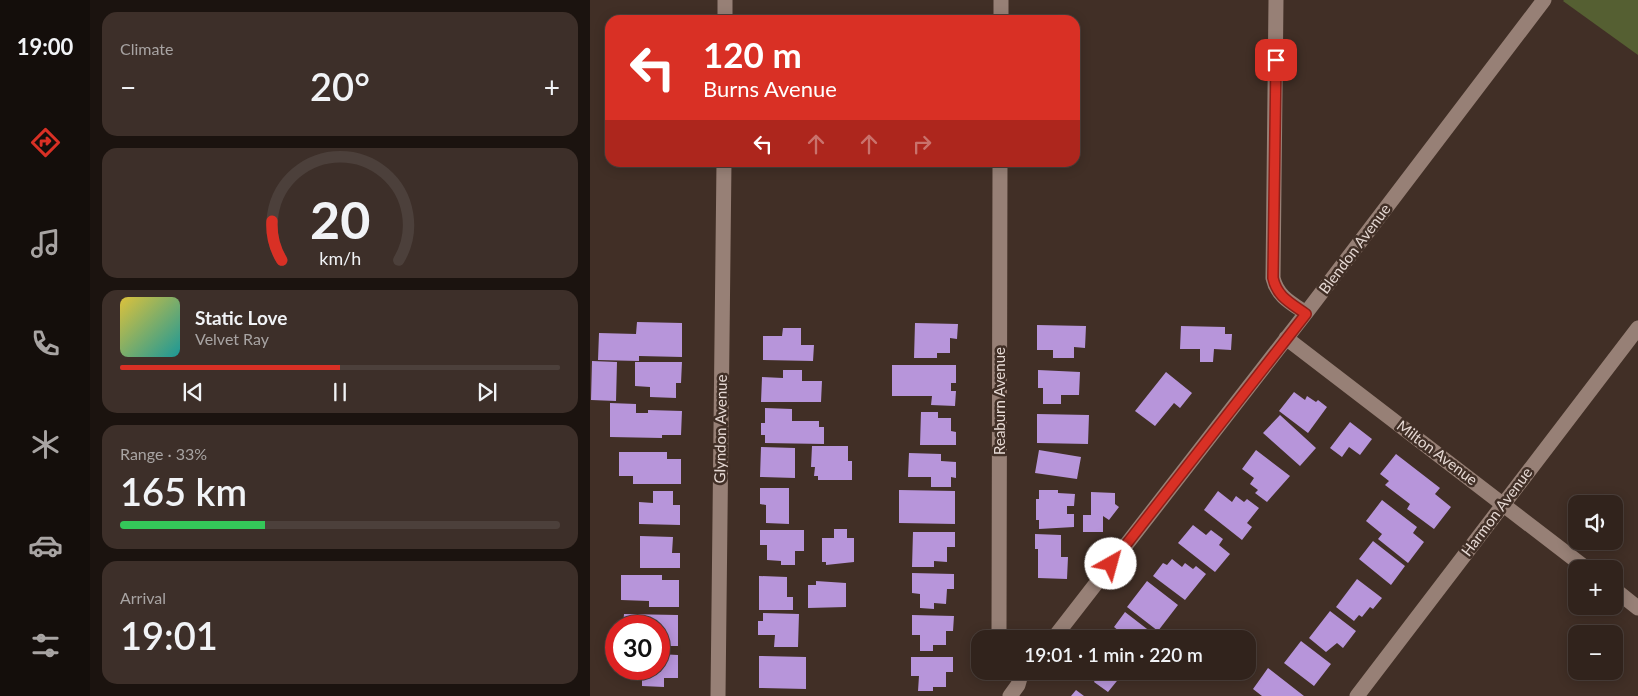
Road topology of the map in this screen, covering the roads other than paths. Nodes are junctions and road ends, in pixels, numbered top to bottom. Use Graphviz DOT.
graph roads {
  1 [pos="725,0"];
  2 [pos="1001,0"];
  3 [pos="1276,0"];
  4 [pos="1544,0"];
  5 [pos="725,15"];
  6 [pos="1001,15"];
  7 [pos="724,167"];
  8 [pos="1000,167"];
  9 [pos="1306,314"];
  10 [pos="1638,328"];
  11 [pos="1286,338"];
  12 [pos="1504,504"];
  13 [pos="1576,560"];
  14 [pos="1623,596"];
  15 [pos="1638,608"];
  16 [pos="999,630"];
  17 [pos="1060,630"];
  18 [pos="1020,680"];
  19 [pos="718,696"];
  20 [pos="1010,696"];
  21 [pos="1357,696"];
  1 -- 5 [label="street"];
  2 -- 6 [label="street"];
  3 -- 9 [label="street"];
  4 -- 9 [label="street, Blendon Avenue"];
  7 -- 19 [label="street, Glyndon Avenue"];
  8 -- 16 [label="street, Reaburn Avenue"];
  9 -- 11 [label="street, Blendon Avenue"];
  10 -- 12 [label="street, Harmon Avenue"];
  11 -- 12 [label="street, Milton Avenue"];
  11 -- 17 [label="street, Blendon Avenue"];
  12 -- 13 [label="street, Milton Avenue"];
  12 -- 21 [label="street, Harmon Avenue"];
  14 -- 15 [label="street"];
  18 -- 20 [label="street"];
}
